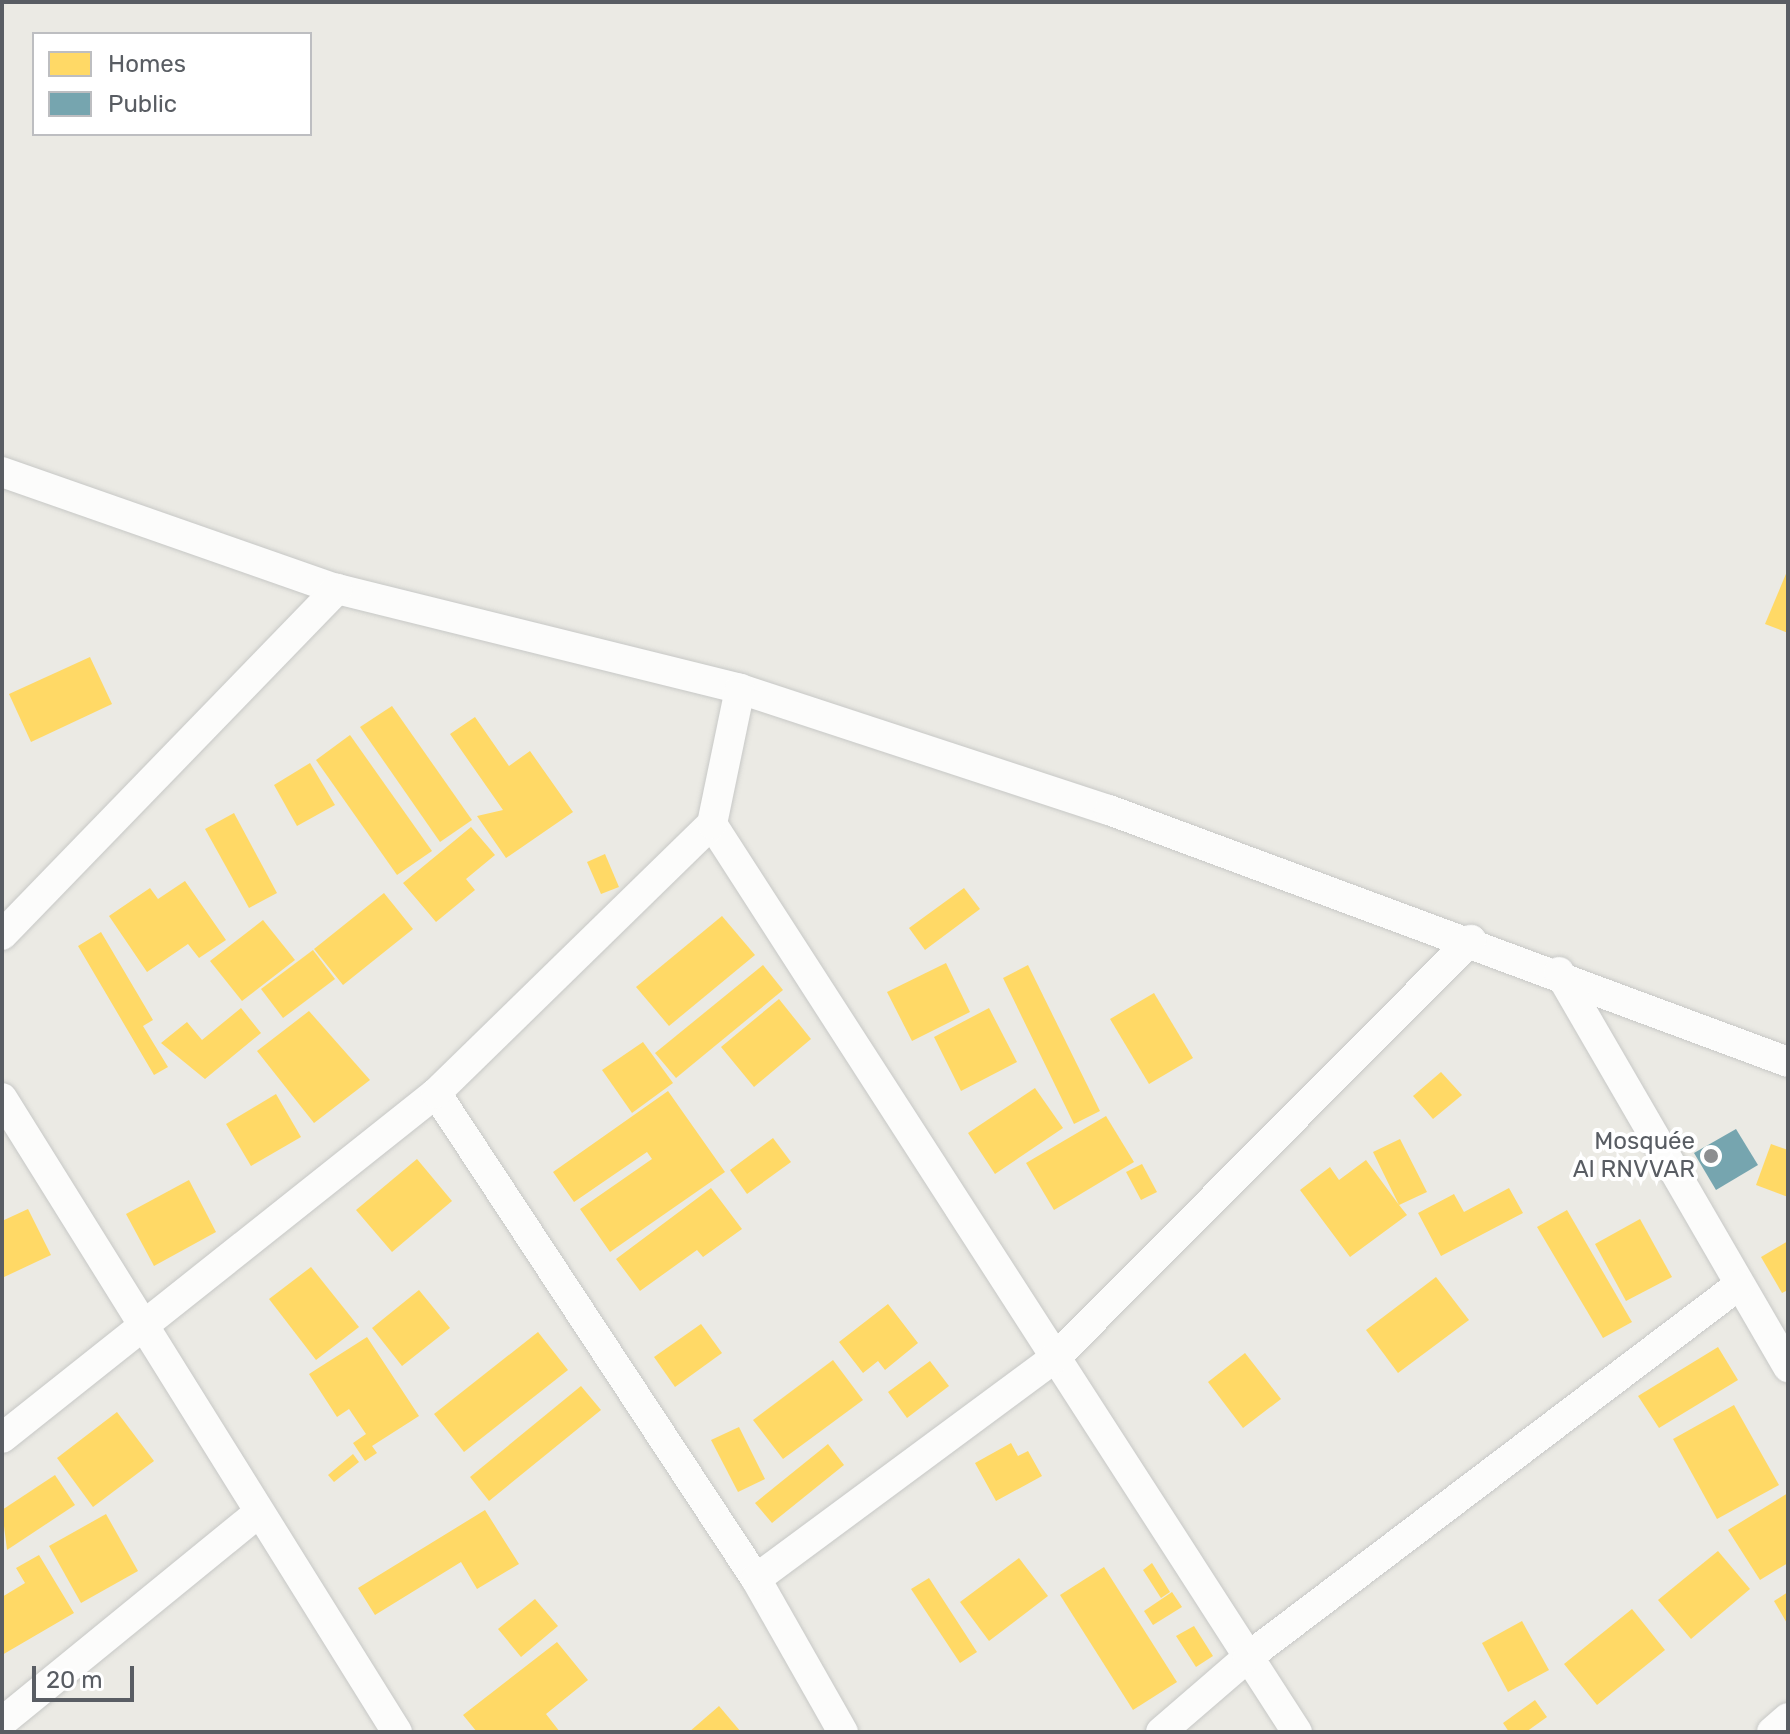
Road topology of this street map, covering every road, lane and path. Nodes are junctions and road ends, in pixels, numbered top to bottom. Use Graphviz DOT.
graph roads {
  1 [pos="2,472"];
  2 [pos="337,589"];
  3 [pos="740,689"];
  4 [pos="712,824"];
  5 [pos="2,935"];
  6 [pos="1471,940"];
  7 [pos="1559,972"];
  8 [pos="1788,1062"];
  9 [pos="436,1093"];
  10 [pos="2,1098"];
  11 [pos="1739,1285"];
  12 [pos="140,1324"];
  13 [pos="1055,1358"];
  14 [pos="1788,1367"];
  15 [pos="2,1438"];
  16 [pos="258,1513"];
  17 [pos="756,1579"];
  18 [pos="1248,1657"];
  19 [pos="1788,1718"];
  20 [pos="2,1722"];
  21 [pos="397,1732"];
  22 [pos="843,1732"];
  23 [pos="1161,1732"];
  24 [pos="1297,1732"];
  25 [pos="1772,1732"];
  1 -- 2 [label="street"];
  2 -- 3 [label="street"];
  2 -- 5 [label="street"];
  3 -- 4 [label="street"];
  3 -- 6 [label="street"];
  4 -- 9 [label="street"];
  4 -- 13 [label="street"];
  6 -- 7 [label="street"];
  6 -- 13 [label="street"];
  7 -- 8 [label="street"];
  7 -- 11 [label="street"];
  9 -- 12 [label="street"];
  9 -- 17 [label="street"];
  10 -- 12 [label="street"];
  11 -- 14 [label="street"];
  11 -- 18 [label="street"];
  12 -- 15 [label="street"];
  12 -- 16 [label="street"];
  13 -- 17 [label="street"];
  13 -- 18 [label="street"];
  16 -- 20 [label="street"];
  16 -- 21 [label="street"];
  17 -- 22 [label="street"];
  18 -- 23 [label="street"];
  18 -- 24 [label="street"];
  19 -- 25 [label="street"];
}
